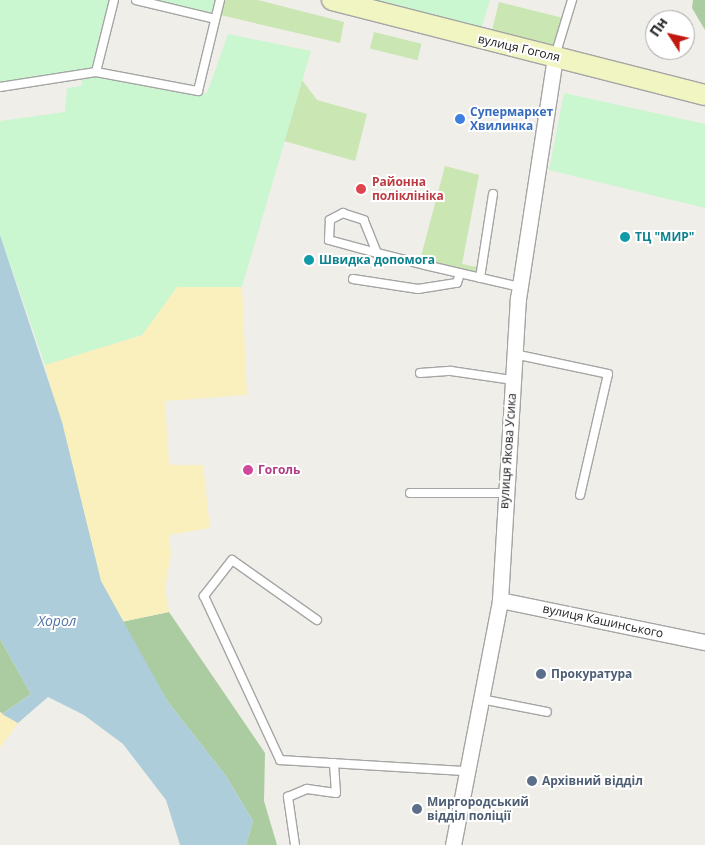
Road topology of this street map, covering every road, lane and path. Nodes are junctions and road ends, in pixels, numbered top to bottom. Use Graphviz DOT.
graph roads {
  1 [pos="114,0"];
  2 [pos="136,0"];
  3 [pos="220,0"];
  4 [pos="332,0"];
  5 [pos="572,0"];
  6 [pos="356,3"];
  7 [pos="215,19"];
  8 [pos="555,56"];
  9 [pos="96,72"];
  10 [pos="0,87"];
  11 [pos="705,95"];
  12 [pos="493,194"];
  13 [pos="376,253"];
  14 [pos="460,273"];
  15 [pos="480,278"];
  16 [pos="354,279"];
  17 [pos="520,287"];
  18 [pos="514,354"];
  19 [pos="420,373"];
  20 [pos="513,380"];
  21 [pos="410,493"];
  22 [pos="505,493"];
  23 [pos="580,495"];
  24 [pos="500,600"];
  25 [pos="317,620"];
  26 [pos="705,642"];
  27 [pos="478,698"];
  28 [pos="547,712"];
  29 [pos="334,763"];
  30 [pos="464,771"];
  31 [pos="295,845"];
  32 [pos="453,845"];
  1 -- 9 [label="lane"];
  2 -- 7 [label="lane"];
  3 -- 7 [label="lane"];
  4 -- 6 [label="street, вулиця Гоголя"];
  5 -- 8 [label="lane"];
  6 -- 8 [label="street, вулиця Гоголя"];
  7 -- 9 [label="lane"];
  8 -- 11 [label="street, вулиця Гоголя"];
  8 -- 17 [label="street, вулиця Якова Усика"];
  9 -- 10 [label="lane"];
  12 -- 15 [label="lane"];
  13 -- 13 [label="lane"];
  13 -- 14 [label="lane"];
  14 -- 15 [label="lane"];
  14 -- 16 [label="lane"];
  15 -- 17 [label="lane"];
  17 -- 18 [label="street, вулиця Якова Усика"];
  18 -- 20 [label="street, вулиця Якова Усика"];
  18 -- 23 [label="lane"];
  19 -- 20 [label="lane"];
  20 -- 22 [label="street, вулиця Якова Усика"];
  21 -- 22 [label="lane"];
  22 -- 24 [label="street, вулиця Якова Усика"];
  24 -- 26 [label="street, вулиця Кашинського"];
  24 -- 27 [label="street, вулиця Якова Усика"];
  25 -- 29 [label="lane"];
  27 -- 28 [label="lane"];
  27 -- 30 [label="street, вулиця Якова Усика"];
  29 -- 30 [label="lane"];
  29 -- 31 [label="lane"];
  30 -- 32 [label="street, вулиця Якова Усика"];
}
